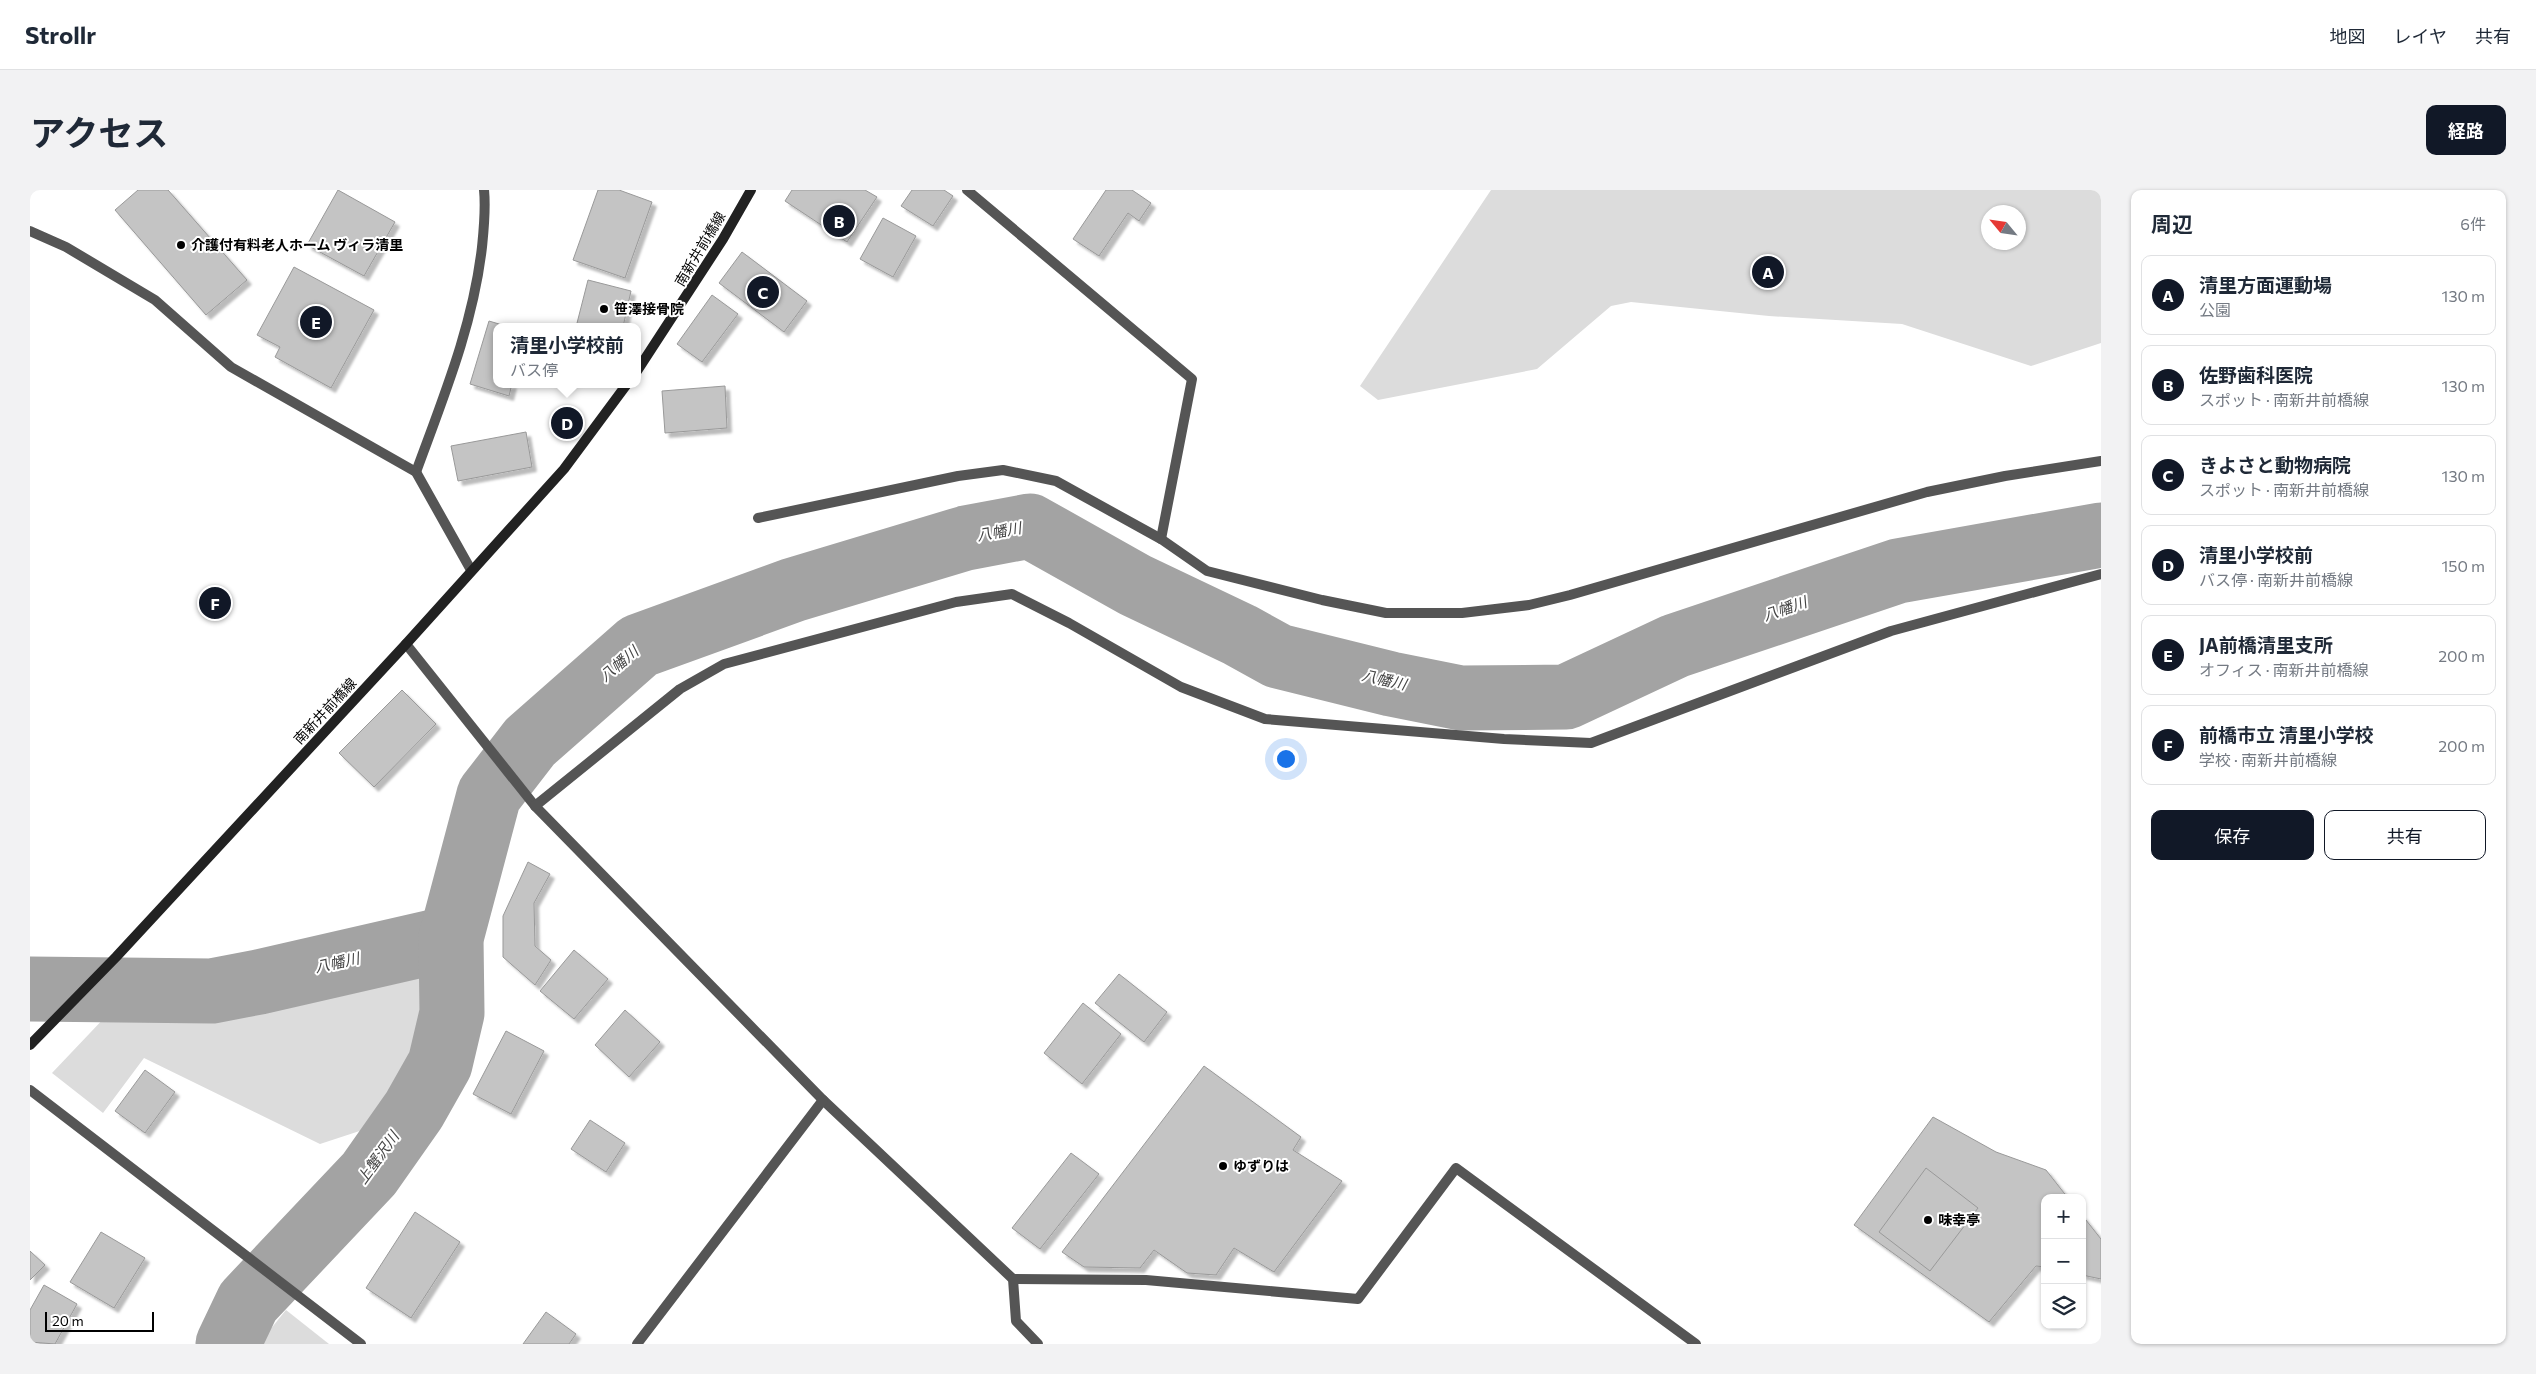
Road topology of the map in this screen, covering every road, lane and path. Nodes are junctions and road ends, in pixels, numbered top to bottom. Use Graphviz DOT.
graph roads {
  1 [pos="484,190"];
  2 [pos="751,190"];
  3 [pos="967,190"];
  4 [pos="30,231"];
  5 [pos="641,365"];
  6 [pos="625,388"];
  7 [pos="2101,461"];
  8 [pos="416,472"];
  9 [pos="758,518"];
  10 [pos="1161,539"];
  11 [pos="471,570"];
  12 [pos="2101,574"];
  13 [pos="406,644"];
  14 [pos="536,806"];
  15 [pos="30,1045"];
  16 [pos="30,1090"];
  17 [pos="823,1100"];
  18 [pos="1013,1279"];
  19 [pos="360,1344"];
  20 [pos="637,1344"];
  21 [pos="1038,1344"];
  22 [pos="1696,1344"];
  1 -- 8 [label="street"];
  2 -- 5 [label="main road, 南新井前橋線"];
  3 -- 10 [label="street"];
  4 -- 8 [label="street"];
  6 -- 11 [label="main road, 南新井前橋線"];
  7 -- 10 [label="street"];
  8 -- 11 [label="street"];
  9 -- 10 [label="street"];
  11 -- 13 [label="main road, 南新井前橋線"];
  12 -- 14 [label="street"];
  13 -- 14 [label="street"];
  13 -- 15 [label="main road, 南新井前橋線"];
  14 -- 17 [label="street"];
  16 -- 19 [label="street"];
  17 -- 18 [label="street"];
  17 -- 20 [label="street"];
  18 -- 21 [label="street"];
  18 -- 22 [label="street"];
}
